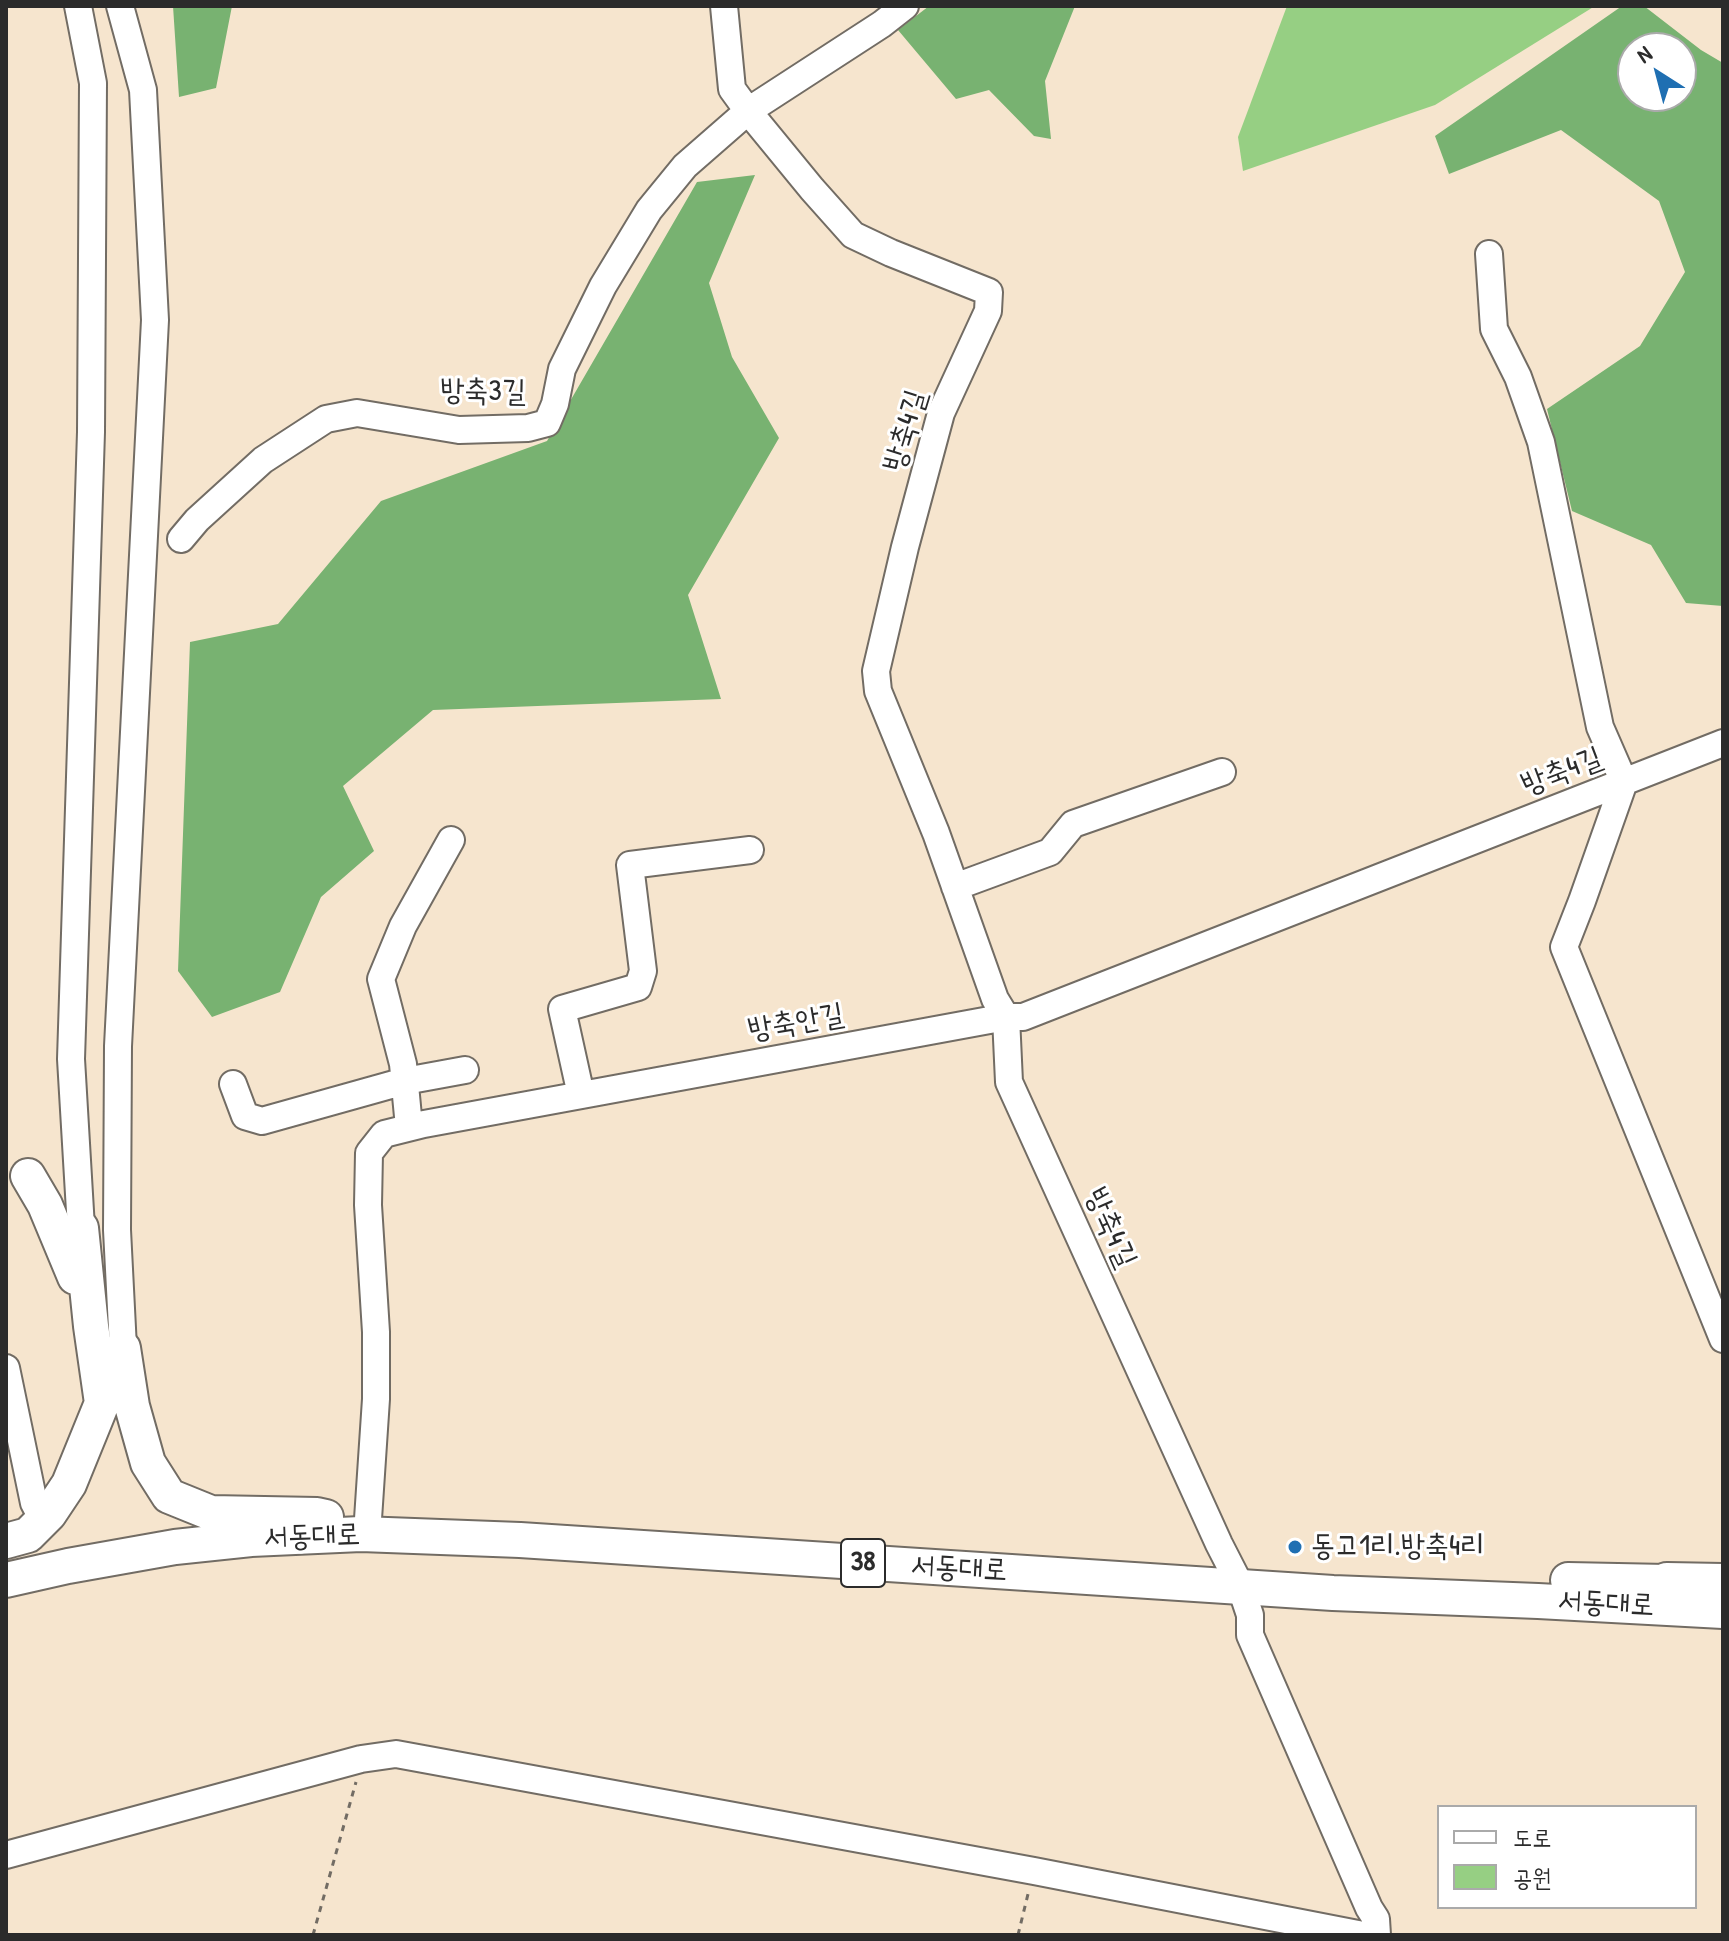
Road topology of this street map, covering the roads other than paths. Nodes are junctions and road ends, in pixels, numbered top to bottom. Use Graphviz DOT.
graph roads {
  1 [pos="78,6"];
  2 [pos="120,6"];
  3 [pos="724,6"];
  4 [pos="905,6"];
  5 [pos="748,111"];
  6 [pos="1489,254"];
  7 [pos="181,539"];
  8 [pos="1723,743"];
  9 [pos="1222,772"];
  10 [pos="1624,782"];
  11 [pos="451,840"];
  12 [pos="750,850"];
  13 [pos="955,887"];
  14 [pos="1014,1017"];
  15 [pos="465,1070"];
  16 [pos="405,1081"];
  17 [pos="233,1084"];
  18 [pos="581,1095"];
  19 [pos="409,1127"];
  20 [pos="17,1177"];
  21 [pos="81,1228"];
  22 [pos="89,1312"];
  23 [pos="1723,1339"];
  24 [pos="123,1348"];
  25 [pos="6,1368"];
  26 [pos="43,1520"];
  27 [pos="355,1520"];
  28 [pos="6,1541"];
  29 [pos="6,1559"];
  30 [pos="1236,1575"];
  31 [pos="6,1580"];
  32 [pos="1667,1582"];
  33 [pos="1723,1586"];
  34 [pos="1723,1611"];
  35 [pos="6,1855"];
  36 [pos="1363,1935"];
  37 [pos="1377,1935"];
  1 -- 21 [label="street"];
  2 -- 24 [label="street"];
  3 -- 5 [label="street"];
  4 -- 5 [label="street, 방축3길"];
  5 -- 7 [label="street, 방축3길"];
  5 -- 13 [label="street, 방축4길"];
  6 -- 10 [label="street"];
  8 -- 10 [label="street, 방축4길"];
  9 -- 13 [label="street"];
  10 -- 14 [label="street, 방축4길"];
  10 -- 23 [label="street"];
  11 -- 16 [label="street"];
  12 -- 18 [label="street"];
  13 -- 14 [label="street, 방축4길"];
  14 -- 18 [label="street, 방축안길"];
  14 -- 30 [label="street, 방축4길"];
  15 -- 16 [label="street"];
  16 -- 17 [label="street"];
  16 -- 19 [label="street"];
  18 -- 19 [label="street, 방축안길"];
  19 -- 27 [label="street, 방축안길"];
  20 -- 22 [label="main road"];
  21 -- 22 [label="main road"];
  22 -- 26 [label="main road"];
  24 -- 27 [label="main road"];
  25 -- 26 [label="street"];
  26 -- 28 [label="main road"];
  27 -- 29 [label="main road, 서동대로 / 38"];
  27 -- 30 [label="main road, 서동대로 / 38"];
  30 -- 31 [label="main road, 서동대로 / 38"];
  30 -- 32 [label="main road, 서동대로 / 38"];
  30 -- 34 [label="main road, 서동대로 / 38"];
  30 -- 37 [label="street, 방축4길"];
  32 -- 33 [label="highway"];
  35 -- 36 [label="street"];
}
